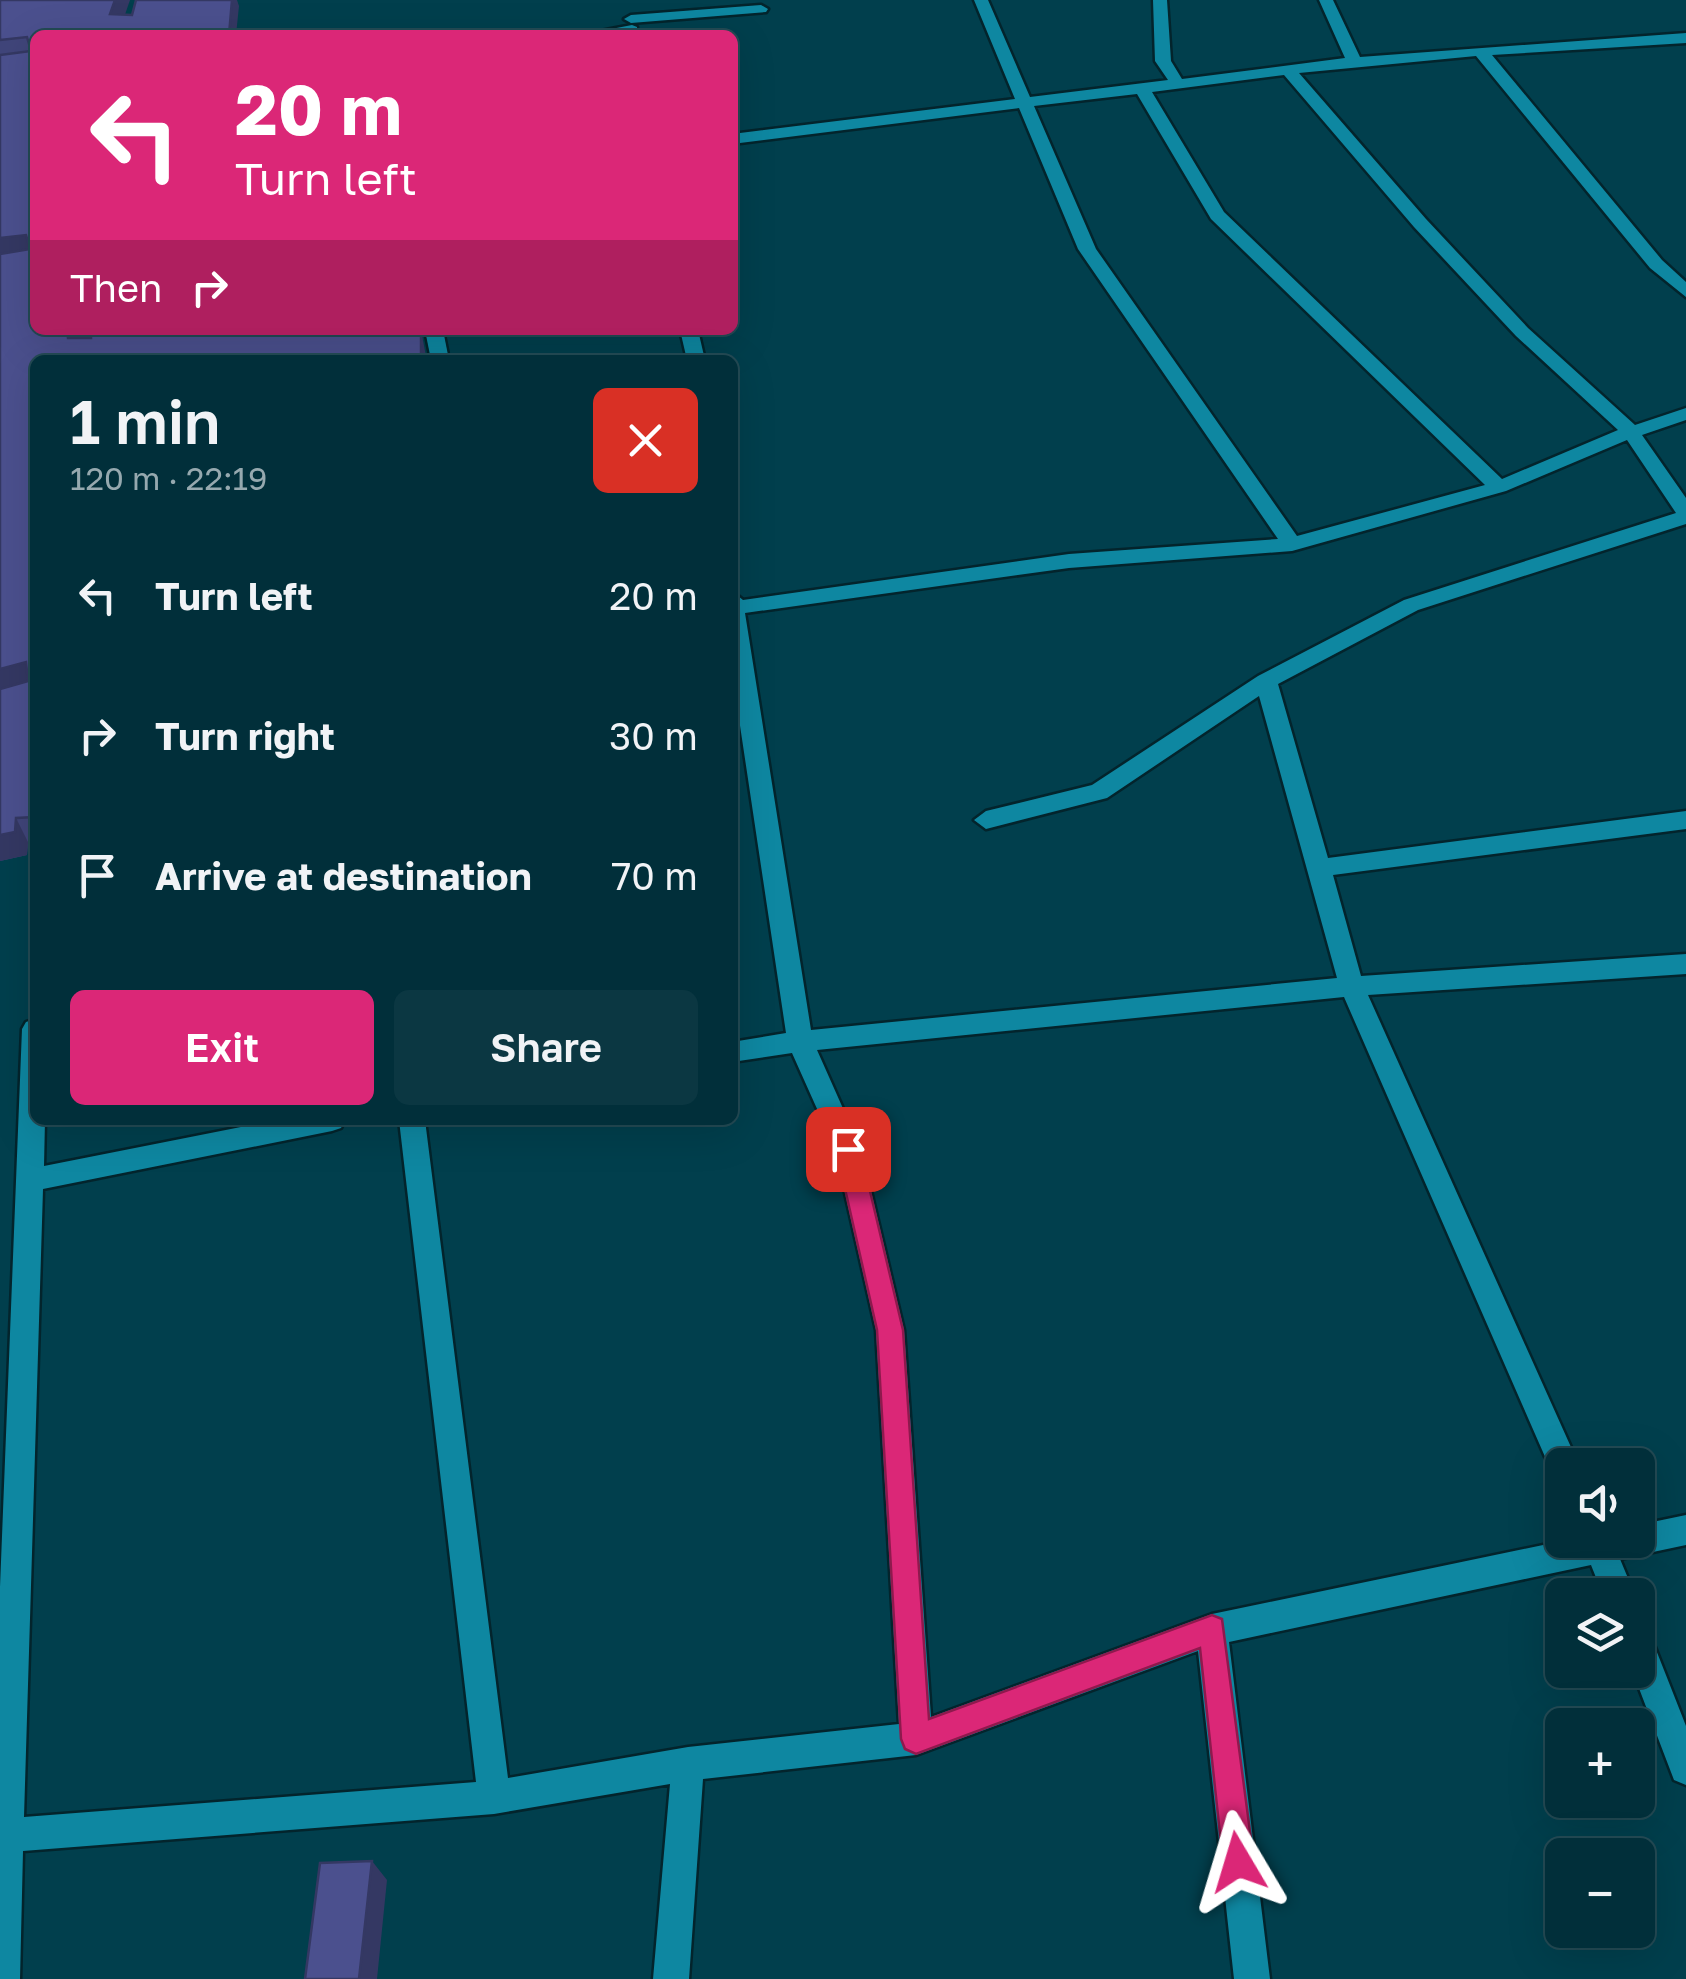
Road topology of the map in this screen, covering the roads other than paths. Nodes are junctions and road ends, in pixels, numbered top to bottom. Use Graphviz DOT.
graph roads {
  1 [pos="630,0"];
  2 [pos="981,0"];
  3 [pos="1160,0"];
  4 [pos="1326,0"];
  5 [pos="761,9"];
  6 [pos="632,28"];
  7 [pos="1660,36"];
  8 [pos="1686,38"];
  9 [pos="1480,51"];
  10 [pos="1686,60"];
  11 [pos="1355,63"];
  12 [pos="1289,72"];
  13 [pos="1179,86"];
  14 [pos="1143,90"];
  15 [pos="1026,104"];
  16 [pos="738,138"];
  17 [pos="1686,292"];
  18 [pos="1686,414"];
  19 [pos="1630,432"];
  20 [pos="1499,488"];
  21 [pos="1686,515"];
  22 [pos="1292,544"];
  23 [pos="738,604"];
  24 [pos="738,638"];
  25 [pos="1266,681"];
  26 [pos="986,820"];
  27 [pos="1686,820"];
  28 [pos="1318,868"];
  29 [pos="1686,964"];
  30 [pos="1352,986"];
  31 [pos="800,1041"];
  32 [pos="738,1051"];
  33 [pos="32,1125"];
  34 [pos="307,1125"];
  35 [pos="413,1125"];
  36 [pos="30,1180"];
  37 [pos="1556,1448"];
  38 [pos="1686,1530"];
  39 [pos="1655,1535"];
  40 [pos="1545,1556"];
  41 [pos="1212,1630"];
  42 [pos="1655,1687"];
  43 [pos="916,1739"];
  44 [pos="688,1764"];
  45 [pos="1686,1768"];
  46 [pos="494,1797"];
  47 [pos="5,1835"];
  48 [pos="2,1979"];
  49 [pos="671,1979"];
  50 [pos="1252,1979"];
  1 -- 6 [label="street"];
  2 -- 15 [label="street"];
  3 -- 13 [label="street"];
  4 -- 11 [label="street"];
  5 -- 6 [label="street"];
  7 -- 8 [label="street"];
  7 -- 9 [label="street"];
  7 -- 10 [label="street"];
  9 -- 11 [label="street"];
  9 -- 17 [label="street"];
  11 -- 12 [label="street"];
  12 -- 13 [label="street"];
  12 -- 19 [label="street"];
  13 -- 14 [label="street"];
  14 -- 15 [label="street"];
  14 -- 20 [label="street"];
  15 -- 16 [label="street"];
  15 -- 22 [label="street"];
  18 -- 19 [label="street"];
  19 -- 20 [label="street"];
  19 -- 21 [label="street"];
  20 -- 22 [label="street"];
  21 -- 25 [label="street"];
  22 -- 23 [label="street"];
  24 -- 31 [label="street"];
  25 -- 26 [label="street"];
  25 -- 28 [label="street"];
  27 -- 28 [label="street"];
  28 -- 30 [label="street"];
  29 -- 30 [label="street"];
  30 -- 31 [label="street"];
  30 -- 37 [label="street"];
  31 -- 32 [label="street"];
  31 -- 43 [label="street"];
  33 -- 36 [label="street"];
  34 -- 36 [label="street"];
  35 -- 46 [label="street"];
  36 -- 47 [label="street"];
  38 -- 39 [label="street"];
  40 -- 41 [label="street"];
  41 -- 43 [label="street"];
  41 -- 50 [label="street"];
  42 -- 45 [label="street"];
  43 -- 44 [label="street"];
  44 -- 46 [label="street"];
  44 -- 49 [label="street"];
  46 -- 47 [label="street"];
  47 -- 48 [label="street"];
}
